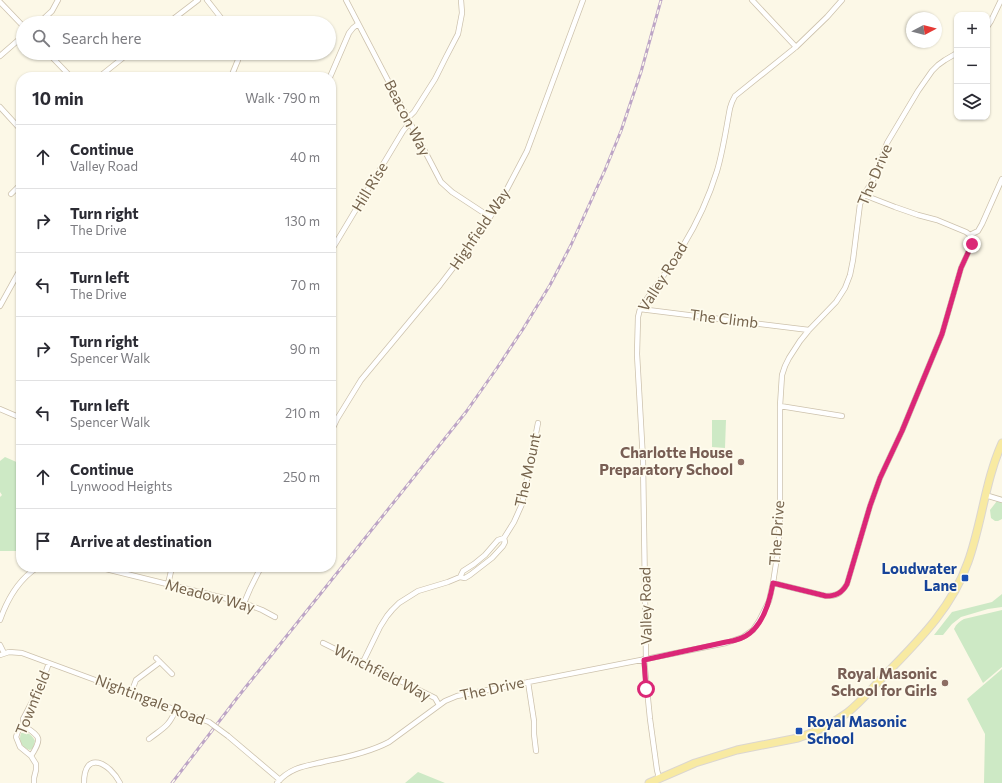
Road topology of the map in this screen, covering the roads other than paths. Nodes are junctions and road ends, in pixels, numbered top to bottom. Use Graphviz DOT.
graph roads {
  1 [pos="58,0"];
  2 [pos="198,0"];
  3 [pos="207,0"];
  4 [pos="346,0"];
  5 [pos="461,0"];
  6 [pos="583,0"];
  7 [pos="752,0"];
  8 [pos="842,0"];
  9 [pos="1001,0"];
  10 [pos="0,2"];
  11 [pos="47,16"];
  12 [pos="177,16"];
  13 [pos="220,16"];
  14 [pos="16,19"];
  15 [pos="990,22"];
  16 [pos="358,24"];
  17 [pos="16,42"];
  18 [pos="796,47"];
  19 [pos="954,55"];
  20 [pos="0,56"];
  21 [pos="55,60"];
  22 [pos="121,60"];
  23 [pos="238,60"];
  24 [pos="66,72"];
  25 [pos="105,72"];
  26 [pos="233,72"];
  27 [pos="332,72"];
  28 [pos="0,107"];
  29 [pos="407,117"];
  30 [pos="410,124"];
  31 [pos="16,125"];
  32 [pos="1002,179"];
  33 [pos="16,189"];
  34 [pos="11,194"];
  35 [pos="864,195"];
  36 [pos="490,217"];
  37 [pos="970,235"];
  38 [pos="337,242"];
  39 [pos="16,277"];
  40 [pos="0,306"];
  41 [pos="640,310"];
  42 [pos="808,330"];
  43 [pos="780,406"];
  44 [pos="0,409"];
  45 [pos="16,416"];
  46 [pos="842,416"];
  47 [pos="336,421"];
  48 [pos="538,423"];
  49 [pos="1002,443"];
  50 [pos="985,495"];
  51 [pos="1002,500"];
  52 [pos="504,538"];
  53 [pos="31,572"];
  54 [pos="119,572"];
  55 [pos="171,572"];
  56 [pos="259,572"];
  57 [pos="460,577"];
  58 [pos="773,583"];
  59 [pos="168,584"];
  60 [pos="244,603"];
  61 [pos="275,617"];
  62 [pos="0,620"];
  63 [pos="323,643"];
  64 [pos="0,645"];
  65 [pos="2,654"];
  66 [pos="645,659"];
  67 [pos="363,662"];
  68 [pos="49,663"];
  69 [pos="172,674"];
  70 [pos="528,682"];
  71 [pos="131,693"];
  72 [pos="439,705"];
  73 [pos="176,709"];
  74 [pos="23,725"];
  75 [pos="149,739"];
  76 [pos="536,751"];
  77 [pos="31,756"];
  78 [pos="659,778"];
  79 [pos="279,782"];
  80 [pos="34,783"];
  81 [pos="84,783"];
  82 [pos="120,783"];
  83 [pos="649,783"];
  1 -- 11 [label="street"];
  2 -- 12 [label="street"];
  3 -- 13 [label="street"];
  4 -- 16 [label="street, Beacon Way"];
  5 -- 29 [label="street"];
  6 -- 36 [label="street, Highfield Way"];
  7 -- 18 [label="street"];
  8 -- 18 [label="street, Valley Road"];
  9 -- 15 [label="street"];
  10 -- 14 [label="street"];
  16 -- 27 [label="street"];
  16 -- 29 [label="street, Beacon Way"];
  17 -- 20 [label="street"];
  18 -- 41 [label="street, Valley Road"];
  19 -- 35 [label="street, The Drive"];
  21 -- 24 [label="street"];
  22 -- 25 [label="street"];
  23 -- 26 [label="street"];
  28 -- 31 [label="street"];
  29 -- 30 [label="street, Beacon Way"];
  30 -- 36 [label="street, Beacon Way"];
  30 -- 38 [label="street, Hill Rise"];
  32 -- 37 [label="street"];
  33 -- 34 [label="street"];
  35 -- 37 [label="street"];
  35 -- 42 [label="street, The Drive"];
  36 -- 47 [label="street, Highfield Way"];
  37 -- 58 [label="street"];
  39 -- 40 [label="street"];
  41 -- 42 [label="street, The Climb"];
  41 -- 66 [label="street, Valley Road"];
  42 -- 43 [label="street, The Drive"];
  43 -- 46 [label="street"];
  43 -- 58 [label="street, The Drive"];
  44 -- 45 [label="street"];
  48 -- 52 [label="street, The Mount"];
  49 -- 50 [label="main road"];
  50 -- 51 [label="street"];
  50 -- 78 [label="main road"];
  52 -- 57 [label="street, The Mount"];
  52 -- 57 [label="street, The Mount"];
  53 -- 62 [label="street"];
  54 -- 59 [label="street, Meadow Way"];
  55 -- 59 [label="street"];
  56 -- 60 [label="street"];
  57 -- 67 [label="street, The Mount"];
  58 -- 66 [label="street, The Drive"];
  59 -- 60 [label="street, Meadow Way"];
  60 -- 61 [label="street, Meadow Way"];
  63 -- 67 [label="street, Winchfield Way"];
  64 -- 65 [label="street"];
  65 -- 68 [label="street, Nightingale Road"];
  66 -- 70 [label="street, The Drive"];
  66 -- 78 [label="street, Valley Road"];
  67 -- 72 [label="street, Winchfield Way"];
  68 -- 71 [label="street, Nightingale Road"];
  68 -- 74 [label="street, Townfield"];
  69 -- 71 [label="street"];
  70 -- 72 [label="street, The Drive"];
  70 -- 76 [label="street"];
  71 -- 73 [label="street, Nightingale Road"];
  72 -- 79 [label="street, The Drive"];
  73 -- 75 [label="street"];
  73 -- 79 [label="street, Nightingale Road, bridge"];
  74 -- 77 [label="street, Townfield"];
  74 -- 77 [label="street"];
  77 -- 80 [label="street, Townfield"];
  78 -- 83 [label="main road"];
  81 -- 82 [label="street"];
}
